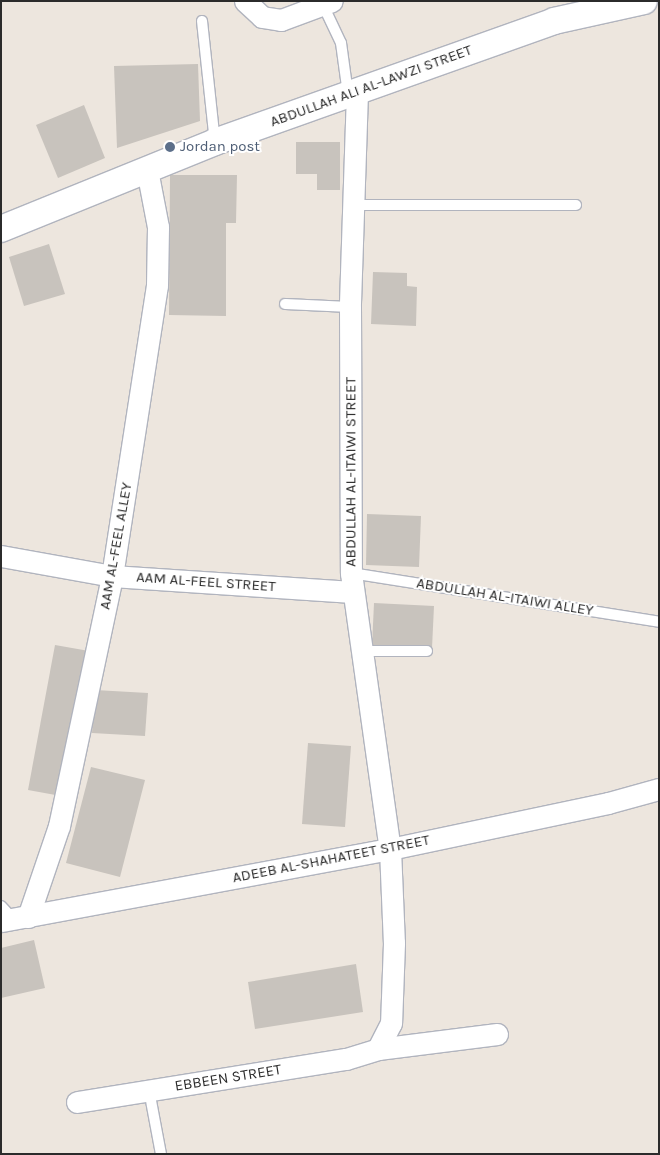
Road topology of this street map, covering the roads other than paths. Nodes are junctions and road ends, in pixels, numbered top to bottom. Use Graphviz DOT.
graph roads {
  1 [pos="245,1"];
  2 [pos="599,1"];
  3 [pos="644,1"];
  4 [pos="328,3"];
  5 [pos="576,14"];
  6 [pos="202,21"];
  7 [pos="352,93"];
  8 [pos="215,142"];
  9 [pos="147,170"];
  10 [pos="356,206"];
  11 [pos="576,206"];
  12 [pos="1,230"];
  13 [pos="286,304"];
  14 [pos="350,307"];
  15 [pos="1,556"];
  16 [pos="112,576"];
  17 [pos="352,582"];
  18 [pos="659,622"];
  19 [pos="360,651"];
  20 [pos="427,651"];
  21 [pos="659,789"];
  22 [pos="390,849"];
  23 [pos="11,916"];
  24 [pos="498,1034"];
  25 [pos="378,1049"];
  26 [pos="149,1090"];
  27 [pos="77,1102"];
  28 [pos="161,1154"];
  1 -- 4 [label="street"];
  2 -- 5 [label="street, ABDULLAH ALI AL-LAWZI STREET"];
  3 -- 5 [label="street, ABDULLAH ALI AL-LAWZI STREET"];
  4 -- 7 [label="lane"];
  5 -- 7 [label="street, ABDULLAH ALI AL-LAWZI STREET"];
  6 -- 8 [label="lane"];
  7 -- 8 [label="street, ABDULLAH ALI AL-LAWZI STREET"];
  7 -- 10 [label="street, ABDULLAH AL-ITAIWI STREET"];
  8 -- 9 [label="street, ABDULLAH ALI AL-LAWZI STREET"];
  9 -- 12 [label="street, ABDULLAH ALI AL-LAWZI STREET"];
  9 -- 16 [label="street, AAM AL-FEEL ALLEY"];
  10 -- 11 [label="lane"];
  10 -- 14 [label="street, ABDULLAH AL-ITAIWI STREET"];
  13 -- 14 [label="lane"];
  14 -- 17 [label="street, ABDULLAH AL-ITAIWI STREET"];
  15 -- 16 [label="street, AAM AL-FEEL STREET"];
  16 -- 17 [label="street, AAM AL-FEEL STREET"];
  16 -- 23 [label="street, AAM AL-FEEL ALLEY"];
  17 -- 18 [label="lane, ABDULLAH AL-ITAIWI ALLEY"];
  17 -- 19 [label="street, ABDULLAH AL-ITAIWI STREET"];
  19 -- 20 [label="lane"];
  19 -- 22 [label="street, ABDULLAH AL-ITAIWI STREET"];
  21 -- 22 [label="street, ADEEB AL-SHAHATEET STREET"];
  22 -- 23 [label="street, ADEEB AL-SHAHATEET STREET"];
  22 -- 25 [label="street"];
  24 -- 25 [label="street, EBBEEN STREET"];
  25 -- 26 [label="street, EBBEEN STREET"];
  26 -- 27 [label="street, EBBEEN STREET"];
  26 -- 28 [label="lane"];
}
